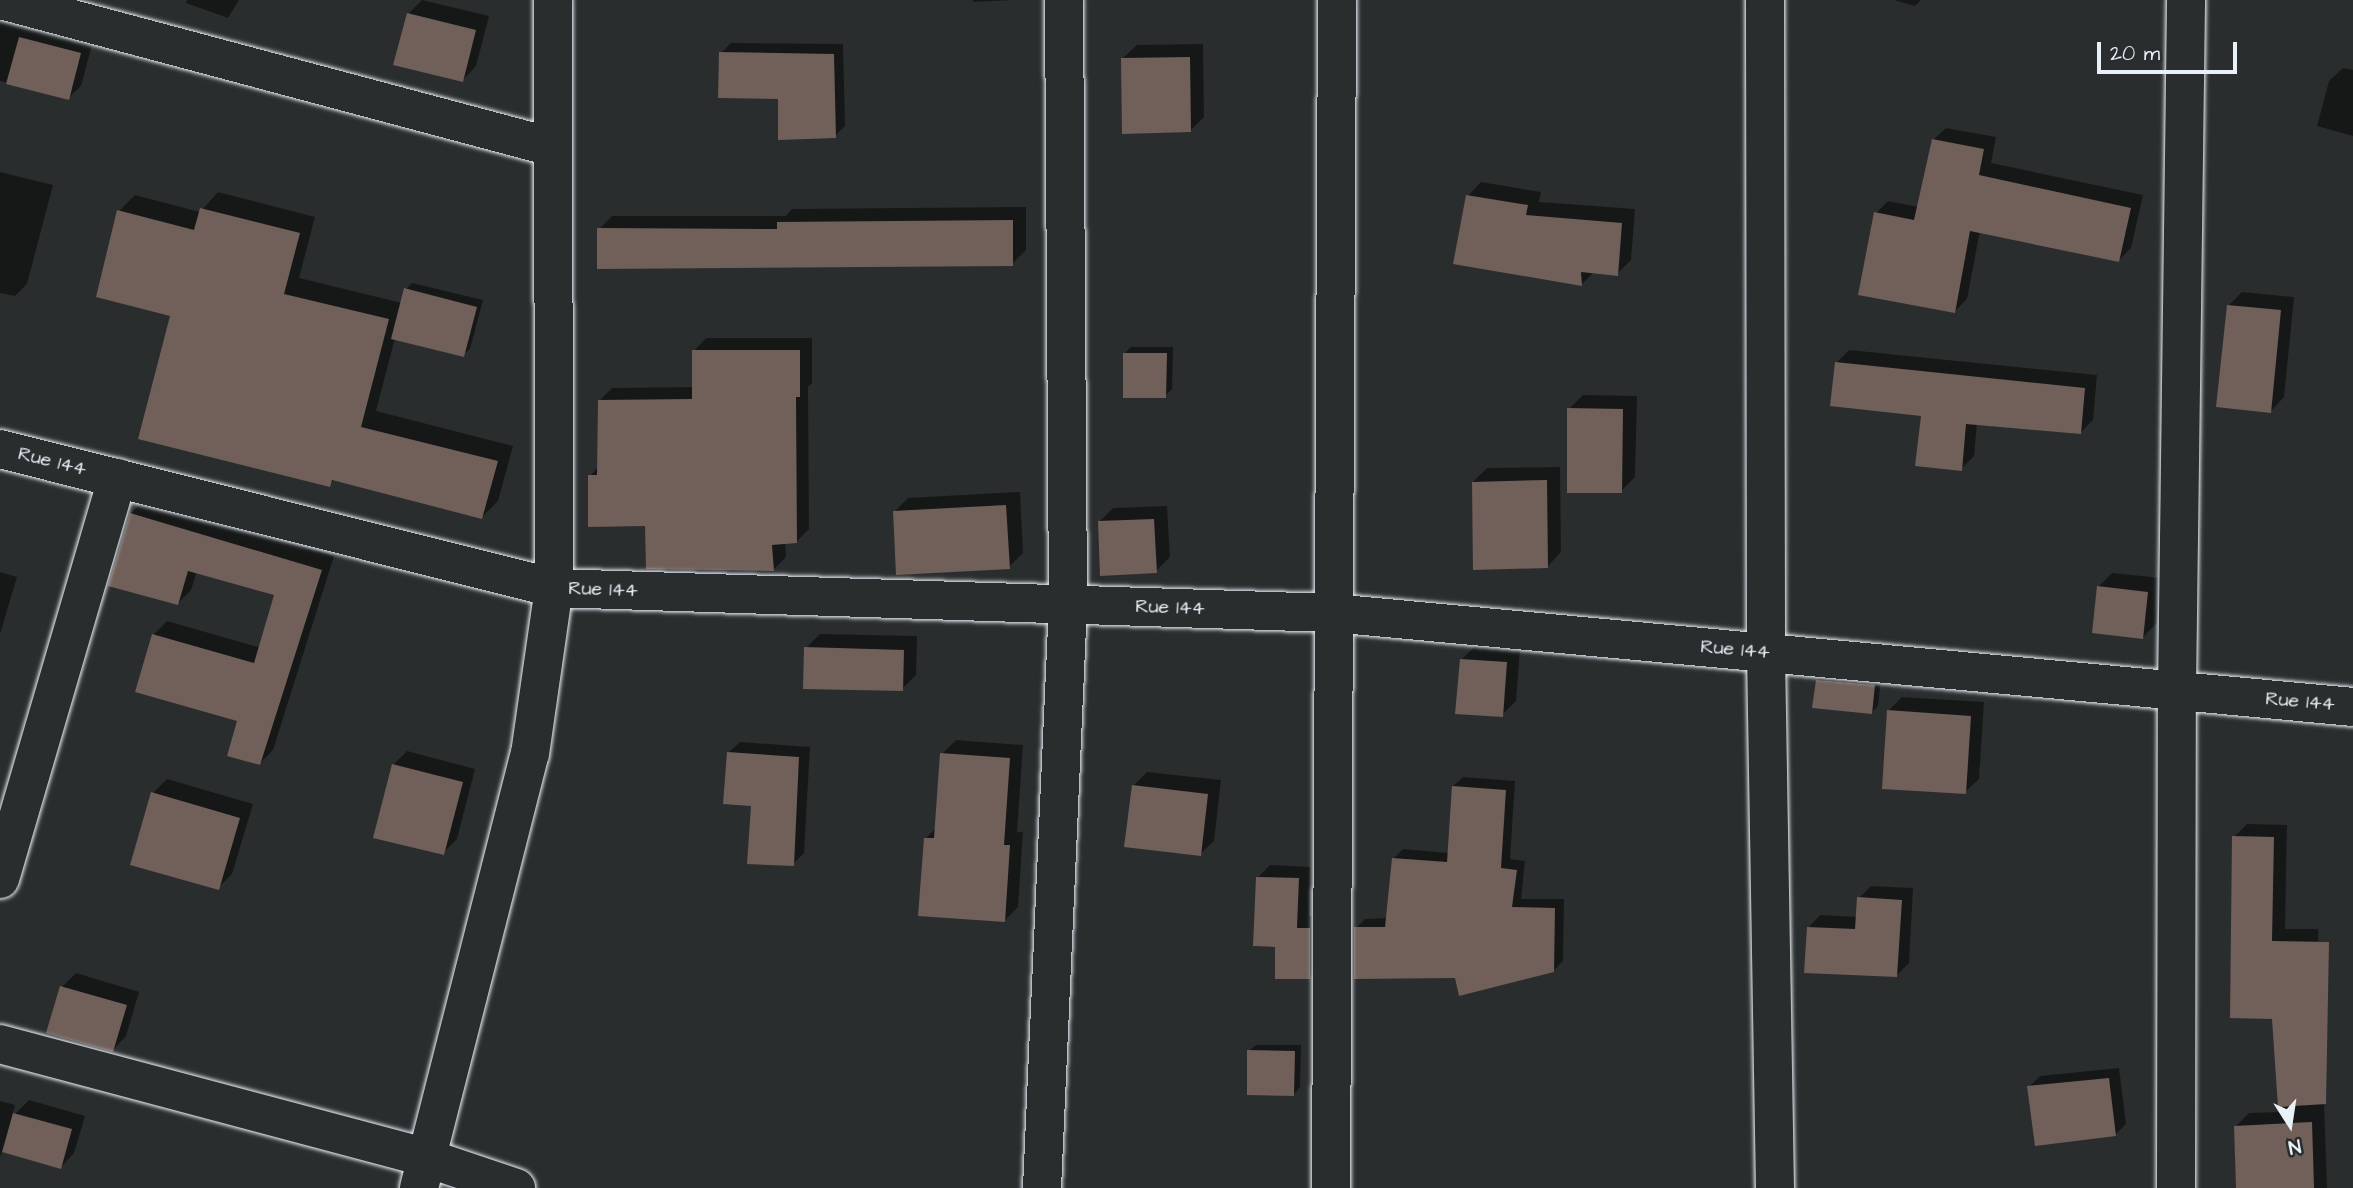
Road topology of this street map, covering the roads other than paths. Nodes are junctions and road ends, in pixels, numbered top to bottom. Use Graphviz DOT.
graph roads {
  1 [pos="1,0"];
  2 [pos="553,0"];
  3 [pos="1064,0"];
  4 [pos="1337,0"];
  5 [pos="1765,0"];
  6 [pos="2186,0"];
  7 [pos="552,147"];
  8 [pos="0,449"];
  9 [pos="117,478"];
  10 [pos="554,588"];
  11 [pos="1068,604"];
  12 [pos="1332,613"];
  13 [pos="1766,653"];
  14 [pos="2177,691"];
  15 [pos="2353,707"];
  16 [pos="0,878"];
  17 [pos="0,1044"];
  18 [pos="423,1173"];
  19 [pos="516,1188"];
  20 [pos="1042,1188"];
  21 [pos="1331,1188"];
  22 [pos="1775,1188"];
  23 [pos="2176,1188"];
  1 -- 7 [label="street"];
  2 -- 7 [label="street"];
  3 -- 11 [label="street"];
  4 -- 12 [label="street"];
  5 -- 13 [label="street"];
  6 -- 14 [label="street"];
  7 -- 10 [label="street"];
  8 -- 9 [label="street, Rue 144"];
  9 -- 10 [label="street, Rue 144"];
  9 -- 16 [label="street"];
  10 -- 11 [label="street, Rue 144"];
  10 -- 18 [label="street"];
  11 -- 12 [label="street, Rue 144"];
  11 -- 20 [label="street"];
  12 -- 13 [label="street, Rue 144"];
  12 -- 21 [label="street"];
  13 -- 14 [label="street, Rue 144"];
  13 -- 22 [label="street"];
  14 -- 15 [label="street, Rue 144"];
  14 -- 23 [label="street"];
  17 -- 18 [label="street"];
  18 -- 19 [label="street"];
}
